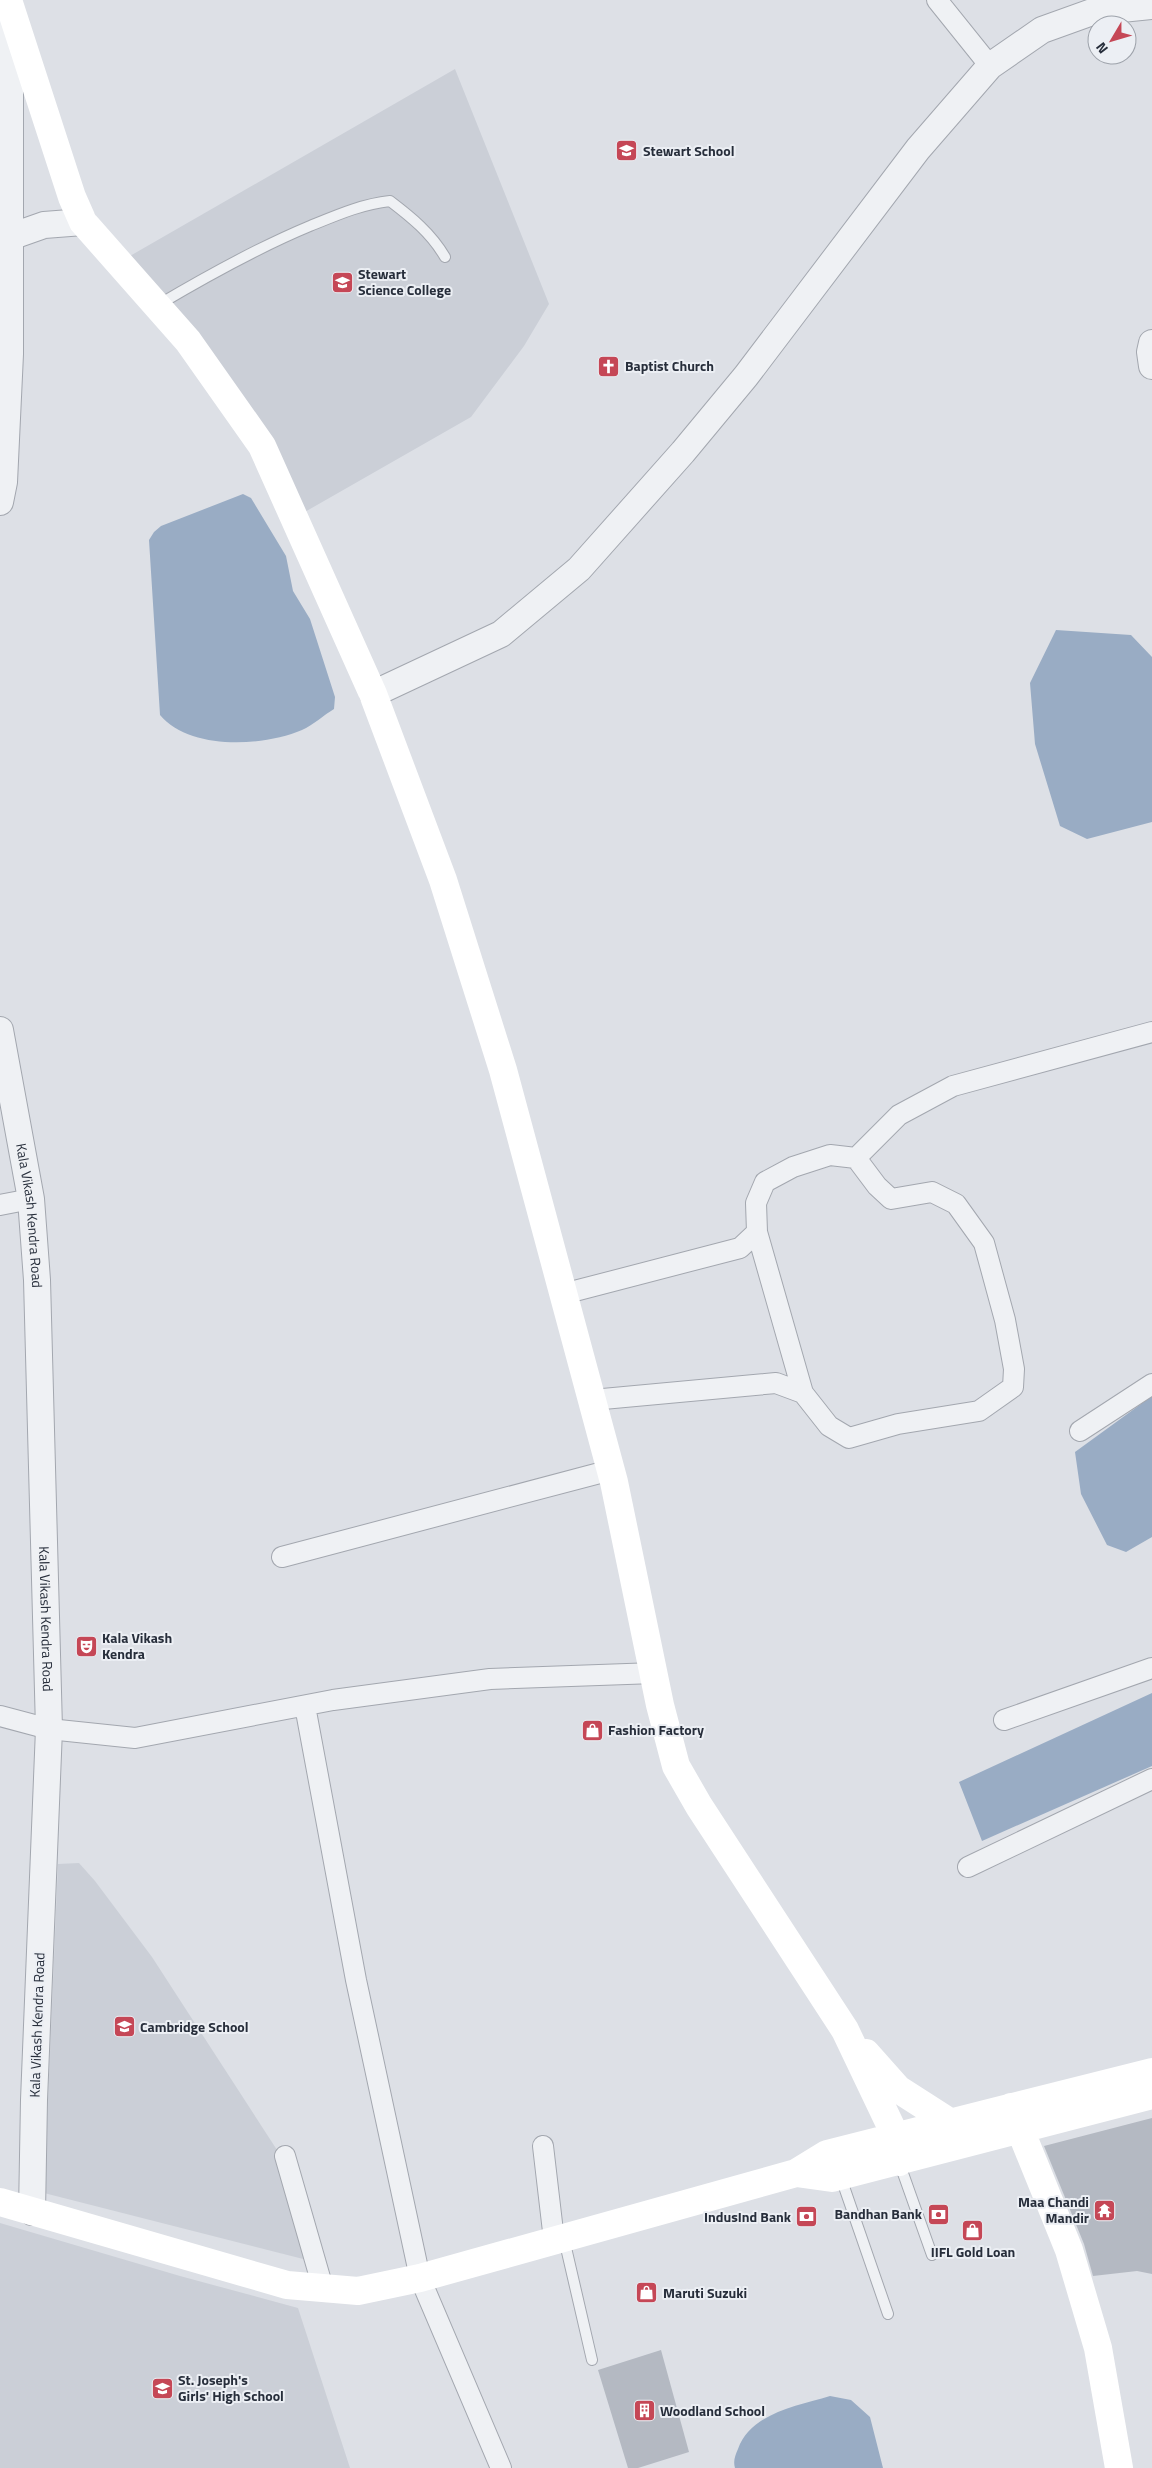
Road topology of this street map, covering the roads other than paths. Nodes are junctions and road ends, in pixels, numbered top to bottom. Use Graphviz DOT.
graph roads {
  1 [pos="937,0"];
  2 [pos="9,5"];
  3 [pos="1152,6"];
  4 [pos="990,66"];
  5 [pos="83,222"];
  6 [pos="10,237"];
  7 [pos="445,257"];
  8 [pos="157,306"];
  9 [pos="1152,343"];
  10 [pos="5,354"];
  11 [pos="1152,366"];
  12 [pos="0,502"];
  13 [pos="373,694"];
  14 [pos="0,1030"];
  15 [pos="1152,1032"];
  16 [pos="856,1158"];
  17 [pos="31,1199"];
  18 [pos="0,1205"];
  19 [pos="757,1232"];
  20 [pos="564,1294"];
  21 [pos="1152,1384"];
  22 [pos="803,1393"];
  23 [pos="592,1400"];
  24 [pos="1080,1431"];
  25 [pos="611,1470"];
  26 [pos="282,1557"];
  27 [pos="1152,1668"];
  28 [pos="655,1673"];
  29 [pos="305,1706"];
  30 [pos="0,1716"];
  31 [pos="1004,1720"];
  32 [pos="49,1729"];
  33 [pos="1152,1779"];
  34 [pos="968,1867"];
  35 [pos="845,2030"];
  36 [pos="1152,2072"];
  37 [pos="1152,2095"];
  38 [pos="1016,2118"];
  39 [pos="951,2122"];
  40 [pos="543,2146"];
  41 [pos="898,2150"];
  42 [pos="285,2156"];
  43 [pos="796,2173"];
  44 [pos="841,2176"];
  45 [pos="0,2202"];
  46 [pos="32,2212"];
  47 [pos="559,2239"];
  48 [pos="932,2255"];
  49 [pos="420,2278"];
  50 [pos="323,2288"];
  51 [pos="888,2314"];
  52 [pos="592,2360"];
  53 [pos="501,2468"];
  54 [pos="1119,2468"];
  1 -- 4 [label="street"];
  2 -- 5 [label="main road"];
  2 -- 6 [label="street"];
  3 -- 4 [label="street"];
  4 -- 13 [label="street"];
  5 -- 6 [label="street"];
  5 -- 8 [label="main road"];
  6 -- 10 [label="street"];
  7 -- 8 [label="lane"];
  8 -- 13 [label="main road"];
  9 -- 11 [label="street"];
  10 -- 12 [label="street"];
  13 -- 20 [label="main road"];
  14 -- 17 [label="street, Kala Vikash Kendra Road"];
  15 -- 16 [label="street"];
  16 -- 19 [label="street"];
  16 -- 22 [label="street"];
  17 -- 18 [label="street"];
  17 -- 32 [label="street, Kala Vikash Kendra Road"];
  19 -- 20 [label="street"];
  19 -- 22 [label="street"];
  20 -- 23 [label="main road"];
  21 -- 24 [label="street"];
  22 -- 23 [label="street"];
  23 -- 25 [label="main road"];
  25 -- 26 [label="street"];
  25 -- 28 [label="main road"];
  27 -- 31 [label="street"];
  28 -- 29 [label="street"];
  28 -- 35 [label="main road"];
  29 -- 32 [label="street"];
  29 -- 49 [label="street"];
  30 -- 32 [label="street"];
  32 -- 46 [label="street, Kala Vikash Kendra Road"];
  33 -- 34 [label="street"];
  35 -- 39 [label="main road"];
  35 -- 41 [label="main road"];
  36 -- 38 [label="main road"];
  37 -- 38 [label="main road"];
  38 -- 39 [label="main road"];
  38 -- 41 [label="main road"];
  38 -- 54 [label="main road"];
  39 -- 41 [label="main road"];
  40 -- 47 [label="street"];
  41 -- 43 [label="main road"];
  41 -- 44 [label="main road"];
  41 -- 48 [label="lane"];
  42 -- 50 [label="street"];
  43 -- 44 [label="main road"];
  43 -- 47 [label="main road"];
  44 -- 51 [label="lane"];
  45 -- 46 [label="main road"];
  46 -- 50 [label="main road"];
  47 -- 49 [label="main road"];
  47 -- 52 [label="lane"];
  49 -- 50 [label="main road"];
  49 -- 53 [label="street"];
}
